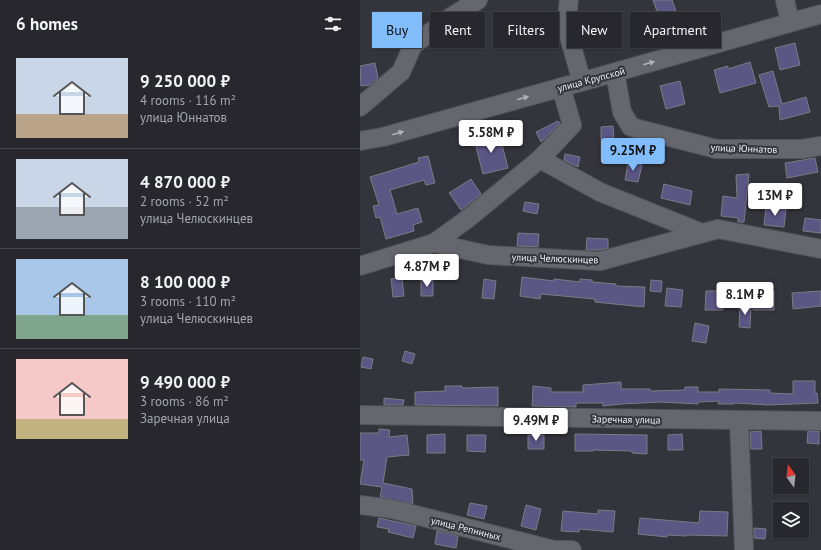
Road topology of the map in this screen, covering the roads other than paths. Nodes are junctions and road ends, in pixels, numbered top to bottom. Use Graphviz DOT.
graph roads {
  1 [pos="478,0"];
  2 [pos="569,0"];
  3 [pos="785,0"];
  4 [pos="821,14"];
  5 [pos="790,22"];
  6 [pos="615,72"];
  7 [pos="582,82"];
  8 [pos="561,87"];
  9 [pos="360,107"];
  10 [pos="360,141"];
  11 [pos="821,146"];
  12 [pos="540,159"];
  13 [pos="702,234"];
  14 [pos="434,243"];
  15 [pos="821,249"];
  16 [pos="360,266"];
  17 [pos="360,415"];
  18 [pos="739,420"];
  19 [pos="821,421"];
  20 [pos="360,505"];
  21 [pos="572,550"];
  22 [pos="744,550"];
  1 -- 9 [label="street"];
  2 -- 7 [label="street"];
  3 -- 5 [label="street"];
  4 -- 5 [label="street, улица Крупской"];
  6 -- 5 [label="street, улица Крупской, one-way"];
  6 -- 7 [label="street, улица Крупской"];
  6 -- 11 [label="street, улица Юннатов"];
  7 -- 8 [label="street, улица Крупской"];
  10 -- 8 [label="street, улица Крупской, one-way"];
  8 -- 12 [label="street"];
  12 -- 13 [label="street"];
  12 -- 14 [label="street"];
  13 -- 14 [label="street, улица Челюскинцев"];
  13 -- 15 [label="street, улица Челюскинцев"];
  14 -- 16 [label="street, улица Челюскинцев"];
  17 -- 18 [label="street, Заречная улица"];
  18 -- 19 [label="street, Заречная улица"];
  18 -- 22 [label="street"];
  20 -- 21 [label="street, улица Репниных"];
}
